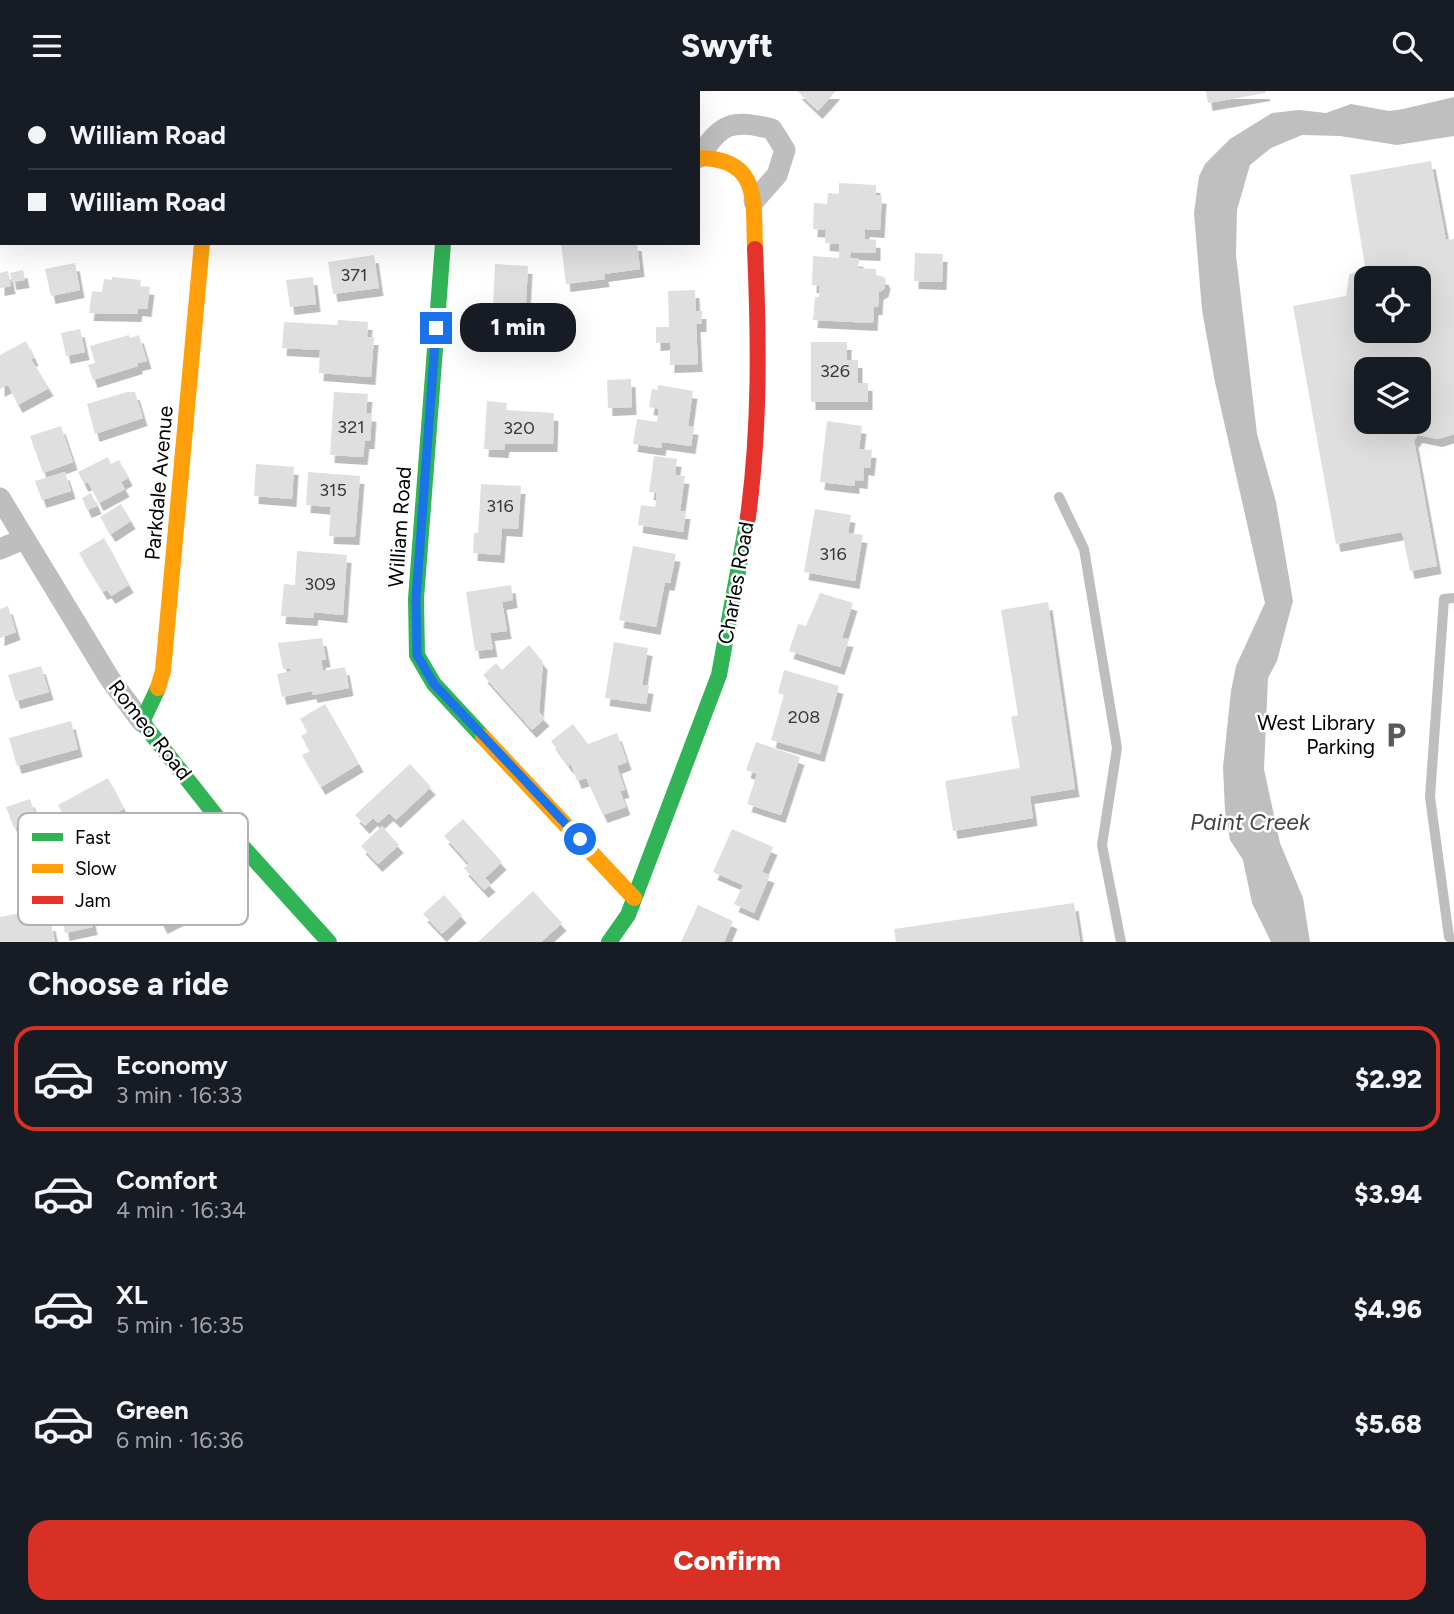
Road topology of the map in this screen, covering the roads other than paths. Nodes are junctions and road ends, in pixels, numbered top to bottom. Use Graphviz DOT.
graph roads {
  1 [pos="700,155"];
  2 [pos="700,158"];
  3 [pos="754,201"];
  4 [pos="202,245"];
  5 [pos="443,245"];
  6 [pos="1059,497"];
  7 [pos="0,498"];
  8 [pos="24,539"];
  9 [pos="0,549"];
  10 [pos="1454,598"];
  11 [pos="142,722"];
  12 [pos="214,813"];
  13 [pos="248,853"];
  14 [pos="634,898"];
  15 [pos="1454,939"];
  16 [pos="329,942"];
  17 [pos="609,942"];
  18 [pos="1121,942"];
  1 -- 3 [label="street, Charles Road"];
  2 -- 3 [label="street, Charles Road"];
  3 -- 14 [label="street, Charles Road"];
  4 -- 11 [label="street, Parkdale Avenue"];
  5 -- 14 [label="street, William Road"];
  6 -- 18 [label="lane"];
  7 -- 8 [label="street, Romeo Road"];
  8 -- 9 [label="street"];
  8 -- 11 [label="street, Romeo Road"];
  10 -- 15 [label="lane"];
  11 -- 12 [label="street, Romeo Road"];
  13 -- 16 [label="street, Romeo Road"];
  14 -- 17 [label="street, Charles Road"];
}
